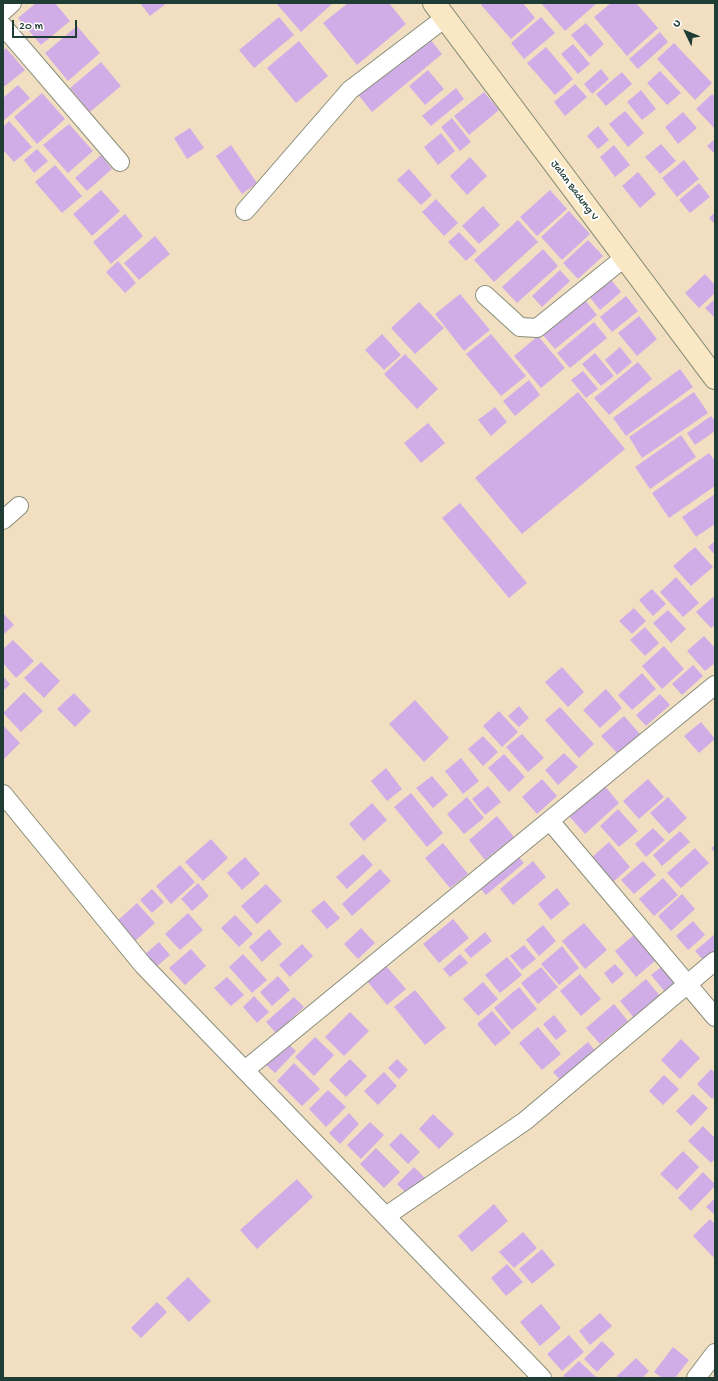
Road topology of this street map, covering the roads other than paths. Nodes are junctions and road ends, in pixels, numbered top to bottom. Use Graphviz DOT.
graph roads {
  1 [pos="12,3"];
  2 [pos="440,10"];
  3 [pos="3,11"];
  4 [pos="3,26"];
  5 [pos="120,162"];
  6 [pos="246,211"];
  7 [pos="624,258"];
  8 [pos="485,295"];
  9 [pos="715,378"];
  10 [pos="19,506"];
  11 [pos="3,520"];
  12 [pos="715,685"];
  13 [pos="3,794"];
  14 [pos="550,821"];
  15 [pos="715,961"];
  16 [pos="688,985"];
  17 [pos="715,1017"];
  18 [pos="245,1070"];
  19 [pos="386,1216"];
  20 [pos="715,1353"];
  21 [pos="542,1378"];
  22 [pos="696,1378"];
  1 -- 3 [label="street"];
  2 -- 6 [label="street"];
  2 -- 7 [label="main road, Jalan Badung V"];
  4 -- 5 [label="street"];
  7 -- 8 [label="street"];
  7 -- 9 [label="main road, Jalan Badung V"];
  10 -- 11 [label="street"];
  12 -- 14 [label="street"];
  13 -- 18 [label="street"];
  14 -- 16 [label="street"];
  14 -- 18 [label="street"];
  15 -- 16 [label="street"];
  16 -- 17 [label="street"];
  16 -- 19 [label="street"];
  18 -- 19 [label="street"];
  19 -- 21 [label="street"];
  20 -- 22 [label="street"];
}
